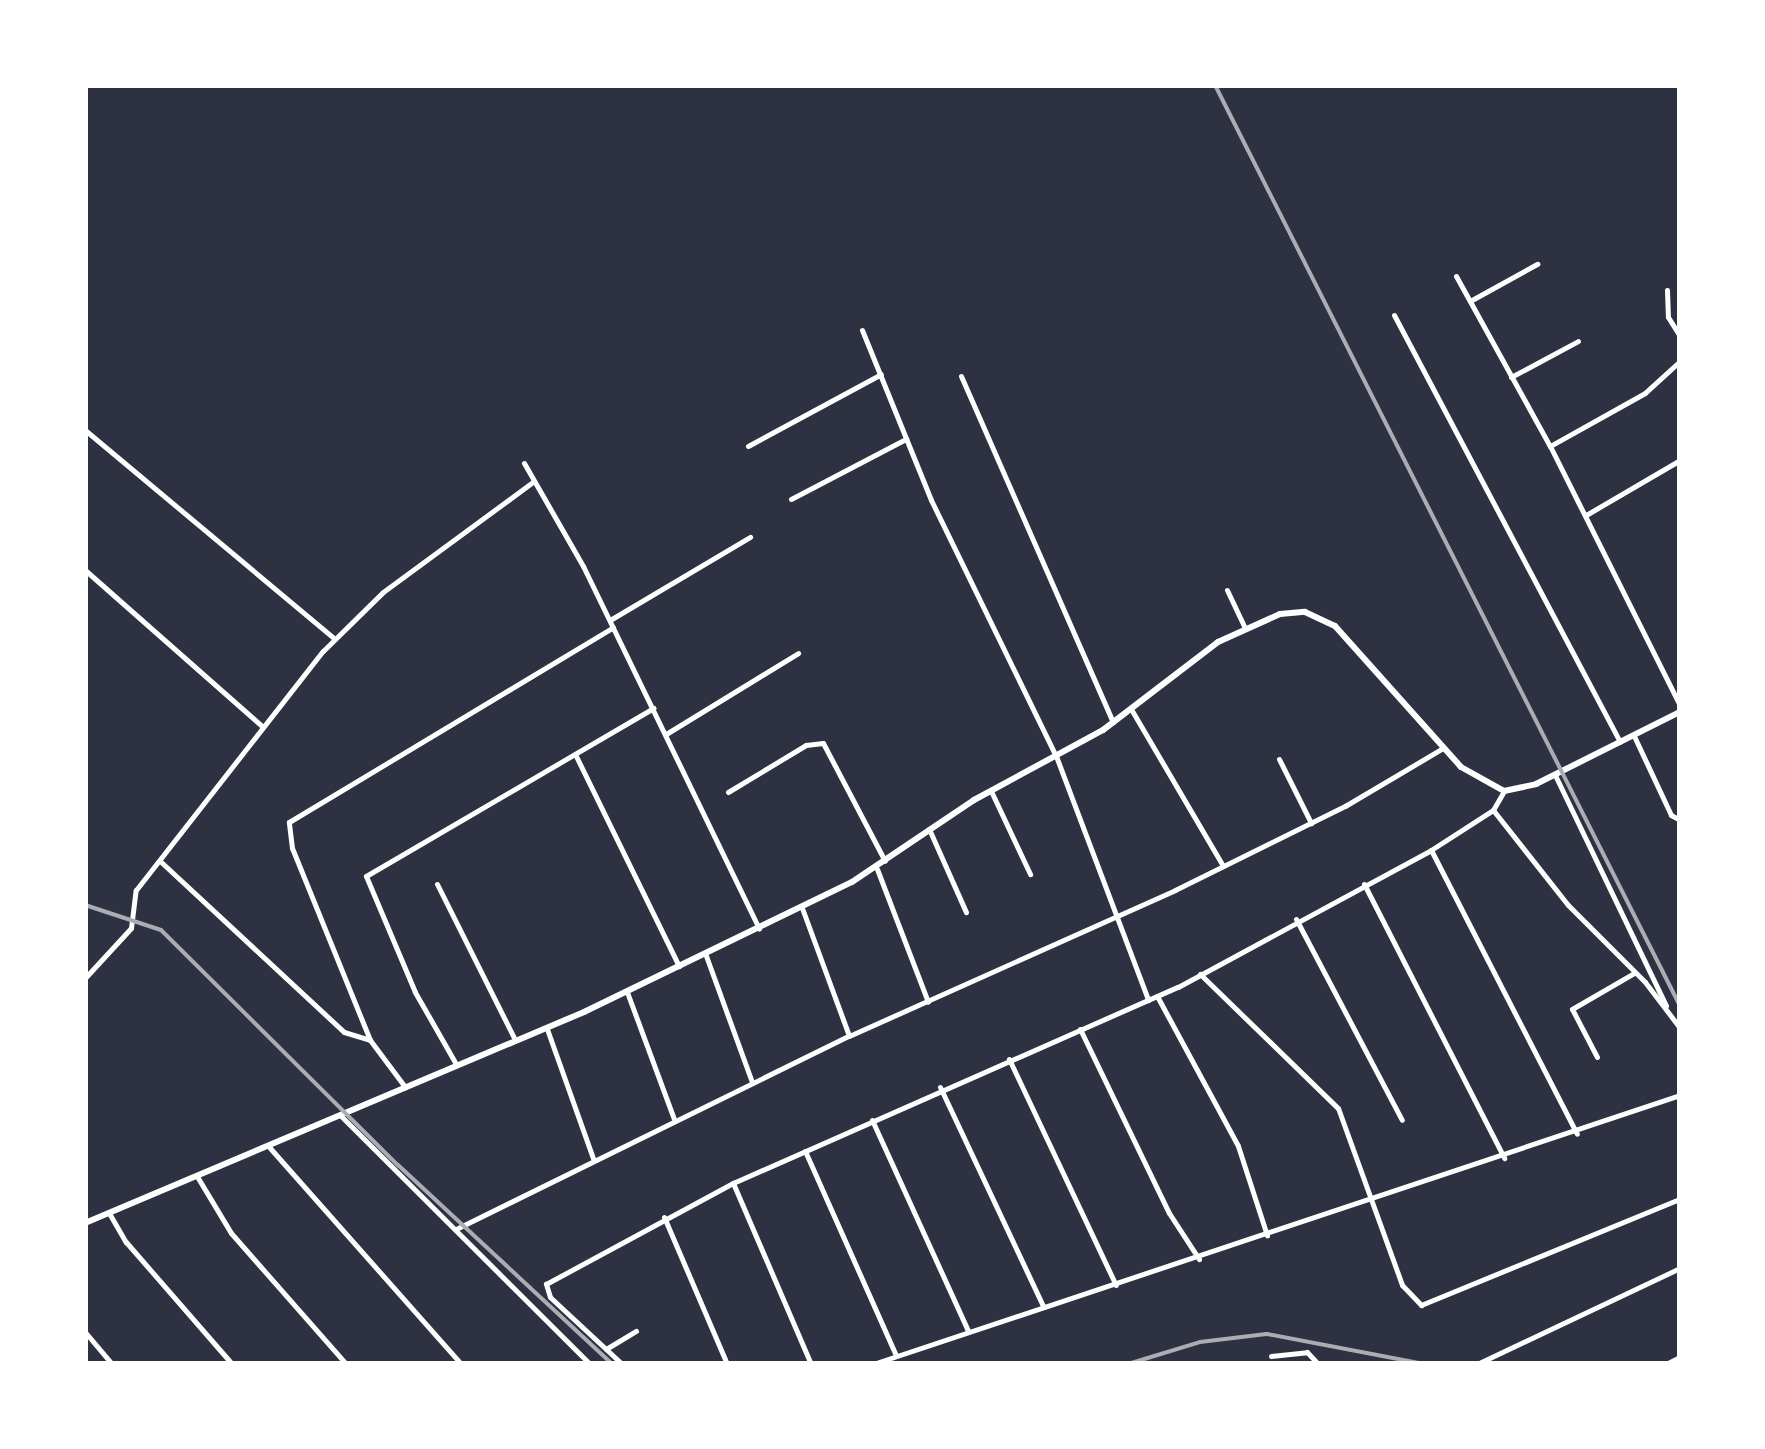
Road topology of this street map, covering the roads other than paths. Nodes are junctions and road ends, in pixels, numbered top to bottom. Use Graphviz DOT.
graph roads {
  1 [pos="1537,264"];
  2 [pos="1456,276"];
  3 [pos="1667,290"];
  4 [pos="1470,301"];
  5 [pos="1394,315"];
  6 [pos="862,330"];
  7 [pos="1680,336"];
  8 [pos="1578,341"];
  9 [pos="1680,361"];
  10 [pos="881,374"];
  11 [pos="962,376"];
  12 [pos="1512,378"];
  13 [pos="85,430"];
  14 [pos="906,438"];
  15 [pos="748,446"];
  16 [pos="1550,446"];
  17 [pos="1680,460"];
  18 [pos="524,463"];
  19 [pos="534,481"];
  20 [pos="790,499"];
  21 [pos="1586,514"];
  22 [pos="750,537"];
  23 [pos="85,570"];
  24 [pos="1227,590"];
  25 [pos="611,624"];
  26 [pos="1245,628"];
  27 [pos="334,638"];
  28 [pos="798,653"];
  29 [pos="1129,707"];
  30 [pos="653,708"];
  31 [pos="1680,709"];
  32 [pos="1112,722"];
  33 [pos="262,726"];
  34 [pos="666,734"];
  35 [pos="1634,736"];
  36 [pos="1620,742"];
  37 [pos="1443,748"];
  38 [pos="576,756"];
  39 [pos="1056,756"];
  40 [pos="1279,759"];
  41 [pos="1555,775"];
  42 [pos="991,791"];
  43 [pos="1504,791"];
  44 [pos="728,792"];
  45 [pos="1493,810"];
  46 [pos="1680,820"];
  47 [pos="1311,823"];
  48 [pos="928,830"];
  49 [pos="1431,850"];
  50 [pos="160,861"];
  51 [pos="886,862"];
  52 [pos="1223,866"];
  53 [pos="877,868"];
  54 [pos="1030,874"];
  55 [pos="437,884"];
  56 [pos="1364,884"];
  57 [pos="802,908"];
  58 [pos="966,912"];
  59 [pos="1115,917"];
  60 [pos="1296,919"];
  61 [pos="759,928"];
  62 [pos="706,953"];
  63 [pos="680,966"];
  64 [pos="1200,974"];
  65 [pos="1634,974"];
  66 [pos="85,978"];
  67 [pos="627,992"];
  68 [pos="1157,996"];
  69 [pos="1148,1000"];
  70 [pos="928,1002"];
  71 [pos="1668,1011"];
  72 [pos="546,1028"];
  73 [pos="1680,1028"];
  74 [pos="1080,1029"];
  75 [pos="849,1036"];
  76 [pos="370,1040"];
  77 [pos="515,1040"];
  78 [pos="1597,1057"];
  79 [pos="1009,1060"];
  80 [pos="456,1064"];
  81 [pos="752,1082"];
  82 [pos="405,1087"];
  83 [pos="940,1087"];
  84 [pos="1680,1095"];
  85 [pos="341,1116"];
  86 [pos="674,1119"];
  87 [pos="872,1120"];
  88 [pos="1402,1120"];
  89 [pos="1577,1134"];
  90 [pos="270,1148"];
  91 [pos="805,1151"];
  92 [pos="593,1158"];
  93 [pos="1504,1159"];
  94 [pos="198,1178"];
  95 [pos="734,1183"];
  96 [pos="1680,1200"];
  97 [pos="1375,1202"];
  98 [pos="109,1213"];
  99 [pos="664,1218"];
  100 [pos="85,1223"];
  101 [pos="458,1228"];
  102 [pos="1268,1235"];
  103 [pos="1198,1259"];
  104 [pos="1680,1268"];
  105 [pos="1116,1285"];
  106 [pos="1043,1306"];
  107 [pos="636,1331"];
  108 [pos="968,1331"];
  109 [pos="85,1332"];
  110 [pos="606,1350"];
  111 [pos="896,1355"];
  112 [pos="1272,1356"];
  113 [pos="1680,1358"];
  114 [pos="112,1364"];
  115 [pos="232,1364"];
  116 [pos="346,1364"];
  117 [pos="461,1364"];
  118 [pos="590,1364"];
  119 [pos="622,1364"];
  120 [pos="728,1364"];
  121 [pos="811,1364"];
  122 [pos="873,1364"];
  123 [pos="1318,1364"];
  124 [pos="1477,1364"];
  125 [pos="1666,1364"];
  1 -- 4 [label="street"];
  2 -- 4 [label="street"];
  3 -- 7 [label="street"];
  4 -- 12 [label="street"];
  5 -- 36 [label="street"];
  6 -- 10 [label="street"];
  8 -- 12 [label="street"];
  9 -- 16 [label="street"];
  10 -- 14 [label="street"];
  10 -- 15 [label="street"];
  11 -- 32 [label="street"];
  12 -- 16 [label="street"];
  13 -- 27 [label="street"];
  14 -- 20 [label="street"];
  14 -- 39 [label="street"];
  16 -- 21 [label="street"];
  17 -- 21 [label="street"];
  18 -- 19 [label="street"];
  19 -- 25 [label="street"];
  19 -- 27 [label="street"];
  21 -- 31 [label="street"];
  22 -- 25 [label="street"];
  23 -- 33 [label="street"];
  24 -- 26 [label="street"];
  25 -- 30 [label="street"];
  25 -- 76 [label="street"];
  26 -- 29 [label="street"];
  26 -- 37 [label="street"];
  27 -- 33 [label="street"];
  28 -- 34 [label="street"];
  29 -- 32 [label="street"];
  29 -- 52 [label="street"];
  30 -- 34 [label="street"];
  30 -- 38 [label="street"];
  31 -- 35 [label="street"];
  32 -- 39 [label="street"];
  33 -- 50 [label="street"];
  34 -- 61 [label="street"];
  35 -- 36 [label="street"];
  35 -- 46 [label="street"];
  36 -- 41 [label="street"];
  37 -- 43 [label="street"];
  37 -- 47 [label="street"];
  38 -- 63 [label="street"];
  38 -- 80 [label="street"];
  39 -- 42 [label="street"];
  39 -- 59 [label="street"];
  40 -- 47 [label="street"];
  41 -- 43 [label="street"];
  41 -- 71 [label="street"];
  42 -- 48 [label="street"];
  42 -- 54 [label="street"];
  43 -- 45 [label="street"];
  44 -- 51 [label="street"];
  45 -- 49 [label="street"];
  45 -- 65 [label="street"];
  47 -- 52 [label="street"];
  48 -- 51 [label="street"];
  48 -- 58 [label="street"];
  49 -- 56 [label="street"];
  49 -- 89 [label="street"];
  50 -- 66 [label="street"];
  50 -- 76 [label="street"];
  51 -- 53 [label="street"];
  52 -- 59 [label="street"];
  53 -- 57 [label="street"];
  53 -- 70 [label="street"];
  55 -- 77 [label="street"];
  56 -- 60 [label="street"];
  56 -- 93 [label="street"];
  57 -- 61 [label="street"];
  57 -- 75 [label="street"];
  59 -- 69 [label="street"];
  59 -- 70 [label="street"];
  60 -- 64 [label="street"];
  60 -- 88 [label="street"];
  61 -- 62 [label="street"];
  62 -- 63 [label="street"];
  62 -- 81 [label="street"];
  63 -- 67 [label="street"];
  64 -- 68 [label="street"];
  64 -- 97 [label="street"];
  65 -- 71 [label="street"];
  65 -- 78 [label="street"];
  67 -- 72 [label="street"];
  67 -- 86 [label="street"];
  68 -- 69 [label="street"];
  68 -- 102 [label="street"];
  69 -- 74 [label="street"];
  70 -- 75 [label="street"];
  71 -- 73 [label="street"];
  72 -- 77 [label="street"];
  72 -- 92 [label="street"];
  74 -- 79 [label="street"];
  74 -- 103 [label="street"];
  75 -- 81 [label="street"];
  76 -- 82 [label="street"];
  77 -- 80 [label="street"];
  79 -- 83 [label="street"];
  79 -- 105 [label="street"];
  80 -- 82 [label="street"];
  81 -- 86 [label="street"];
  82 -- 85 [label="street"];
  83 -- 87 [label="street"];
  83 -- 106 [label="street"];
  84 -- 89 [label="street"];
  85 -- 90 [label="street"];
  85 -- 101 [label="street"];
  86 -- 92 [label="street"];
  87 -- 91 [label="street"];
  87 -- 108 [label="street"];
  89 -- 93 [label="street"];
  90 -- 94 [label="street"];
  90 -- 117 [label="street"];
  91 -- 95 [label="street"];
  91 -- 111 [label="street"];
  92 -- 101 [label="street"];
  93 -- 97 [label="street"];
  94 -- 98 [label="street"];
  94 -- 116 [label="street"];
  95 -- 99 [label="street"];
  95 -- 121 [label="street"];
  96 -- 97 [label="street"];
  97 -- 102 [label="street"];
  98 -- 100 [label="street"];
  98 -- 115 [label="street"];
  99 -- 110 [label="street"];
  99 -- 120 [label="street"];
  101 -- 118 [label="street"];
  102 -- 103 [label="street"];
  103 -- 105 [label="street"];
  104 -- 124 [label="street"];
  105 -- 106 [label="street"];
  106 -- 108 [label="street"];
  107 -- 110 [label="street"];
  108 -- 111 [label="street"];
  109 -- 114 [label="street"];
  110 -- 119 [label="street"];
  111 -- 122 [label="street"];
  112 -- 123 [label="street"];
  113 -- 125 [label="street"];
}
